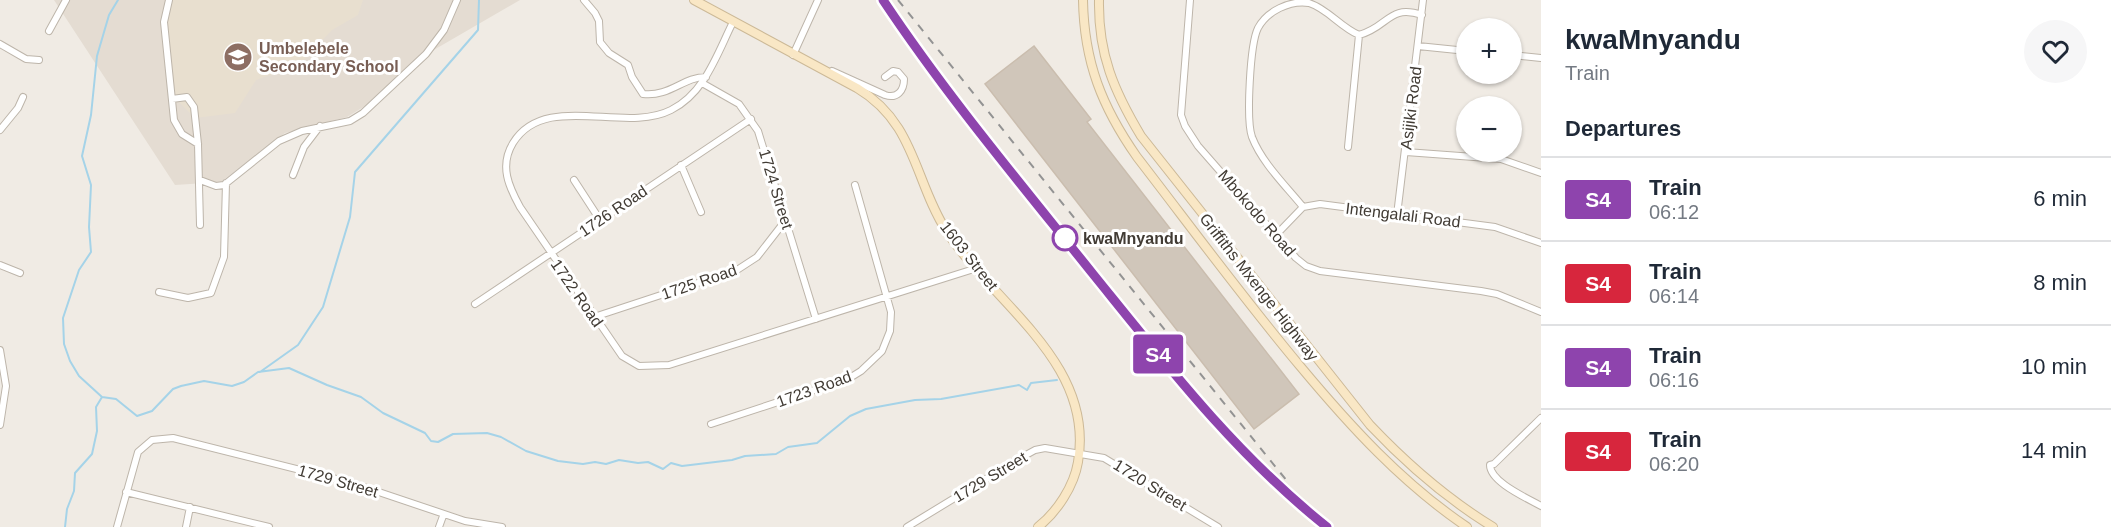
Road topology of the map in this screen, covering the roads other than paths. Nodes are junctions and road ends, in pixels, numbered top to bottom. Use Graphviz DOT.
graph roads {
  1 [pos="66,0"];
  2 [pos="169,0"];
  3 [pos="457,0"];
  4 [pos="584,0"];
  5 [pos="694,0"];
  6 [pos="818,0"];
  7 [pos="1083,0"];
  8 [pos="1099,0"];
  9 [pos="1191,0"];
  10 [pos="1423,0"];
  11 [pos="1422,15"];
  12 [pos="733,22"];
  13 [pos="50,31"];
  14 [pos="1359,35"];
  15 [pos="0,44"];
  16 [pos="1418,46"];
  17 [pos="1456,50"];
  18 [pos="793,55"];
  19 [pos="1522,56"];
  20 [pos="1541,58"];
  21 [pos="39,60"];
  22 [pos="823,70"];
  23 [pos="885,77"];
  24 [pos="704,80"];
  25 [pos="23,97"];
  26 [pos="172,99"];
  27 [pos="751,119"];
  28 [pos="321,126"];
  29 [pos="0,130"];
  30 [pos="198,144"];
  31 [pos="1348,147"];
  32 [pos="1406,152"];
  33 [pos="681,165"];
  34 [pos="1541,173"];
  35 [pos="292,175"];
  36 [pos="200,180"];
  37 [pos="574,180"];
  38 [pos="226,183"];
  39 [pos="855,185"];
  40 [pos="1303,207"];
  41 [pos="701,212"];
  42 [pos="1397,215"];
  43 [pos="600,220"];
  44 [pos="785,221"];
  45 [pos="200,225"];
  46 [pos="1275,236"];
  47 [pos="1541,243"];
  48 [pos="550,254"];
  49 [pos="0,265"];
  50 [pos="977,268"];
  51 [pos="20,273"];
  52 [pos="159,292"];
  53 [pos="888,297"];
  54 [pos="475,304"];
  55 [pos="1541,312"];
  56 [pos="594,316"];
  57 [pos="816,319"];
  58 [pos="0,350"];
  59 [pos="1541,418"];
  60 [pos="711,424"];
  61 [pos="0,425"];
  62 [pos="1079,453"];
  63 [pos="126,492"];
  64 [pos="1541,506"];
  65 [pos="190,507"];
  66 [pos="444,516"];
  67 [pos="1205,519"];
  68 [pos="251,525"];
  69 [pos="117,527"];
  70 [pos="186,527"];
  71 [pos="269,527"];
  72 [pos="439,527"];
  73 [pos="502,527"];
  74 [pos="907,527"];
  75 [pos="1038,527"];
  76 [pos="1200,527"];
  77 [pos="1218,527"];
  78 [pos="1467,527"];
  79 [pos="1493,527"];
  1 -- 13 [label="street"];
  2 -- 26 [label="street"];
  3 -- 28 [label="street"];
  4 -- 24 [label="street"];
  5 -- 12 [label="street, 1603 Street"];
  6 -- 18 [label="street"];
  7 -- 78 [label="street, Griffiths Mxenge Highway"];
  8 -- 79 [label="street, Griffiths Mxenge Highway"];
  9 -- 46 [label="street, Mbokodo Road"];
  10 -- 11 [label="street, Asijiki Road"];
  11 -- 14 [label="street"];
  11 -- 16 [label="street, Asijiki Road"];
  12 -- 18 [label="street, 1603 Street"];
  12 -- 24 [label="street, 1722 Road"];
  14 -- 31 [label="street"];
  14 -- 40 [label="street"];
  15 -- 21 [label="street"];
  16 -- 17 [label="street"];
  16 -- 32 [label="street, Asijiki Road"];
  18 -- 22 [label="street, 1603 Street"];
  19 -- 20 [label="street"];
  22 -- 23 [label="street"];
  22 -- 50 [label="street, 1603 Street"];
  24 -- 27 [label="street, 1724 Street"];
  24 -- 48 [label="street, 1722 Road"];
  25 -- 29 [label="street"];
  26 -- 30 [label="street"];
  26 -- 30 [label="street"];
  27 -- 33 [label="street, 1726 Road"];
  27 -- 44 [label="street, 1724 Street"];
  28 -- 35 [label="street"];
  28 -- 38 [label="street"];
  30 -- 36 [label="street"];
  32 -- 34 [label="street"];
  32 -- 42 [label="street, Asijiki Road"];
  33 -- 41 [label="street"];
  33 -- 43 [label="street, 1726 Road"];
  36 -- 38 [label="street"];
  36 -- 45 [label="street"];
  37 -- 43 [label="street"];
  38 -- 52 [label="street"];
  39 -- 53 [label="street, 1723 Road"];
  40 -- 42 [label="street, Intengalali Road"];
  40 -- 46 [label="street"];
  42 -- 47 [label="street, Intengalali Road"];
  43 -- 48 [label="street, 1726 Road"];
  44 -- 56 [label="street, 1725 Road"];
  44 -- 57 [label="street, 1724 Street"];
  46 -- 55 [label="street, Mbokodo Road"];
  48 -- 54 [label="street, 1726 Road"];
  48 -- 56 [label="street, 1722 Road"];
  49 -- 51 [label="street"];
  50 -- 53 [label="street, 1722 Road"];
  50 -- 62 [label="street, 1603 Street"];
  53 -- 57 [label="street, 1722 Road"];
  53 -- 60 [label="street, 1723 Road"];
  56 -- 57 [label="street, 1722 Road"];
  58 -- 61 [label="street"];
  59 -- 64 [label="street"];
  62 -- 67 [label="street, 1720 Street"];
  62 -- 74 [label="street, 1729 Street"];
  62 -- 75 [label="street, 1603 Street"];
  63 -- 65 [label="street"];
  63 -- 66 [label="street, 1729 Street"];
  63 -- 69 [label="street"];
  65 -- 68 [label="street"];
  65 -- 70 [label="street"];
  66 -- 72 [label="street"];
  66 -- 73 [label="street, 1729 Street"];
  67 -- 76 [label="street"];
  67 -- 77 [label="street, 1720 Street"];
  68 -- 71 [label="street"];
}
